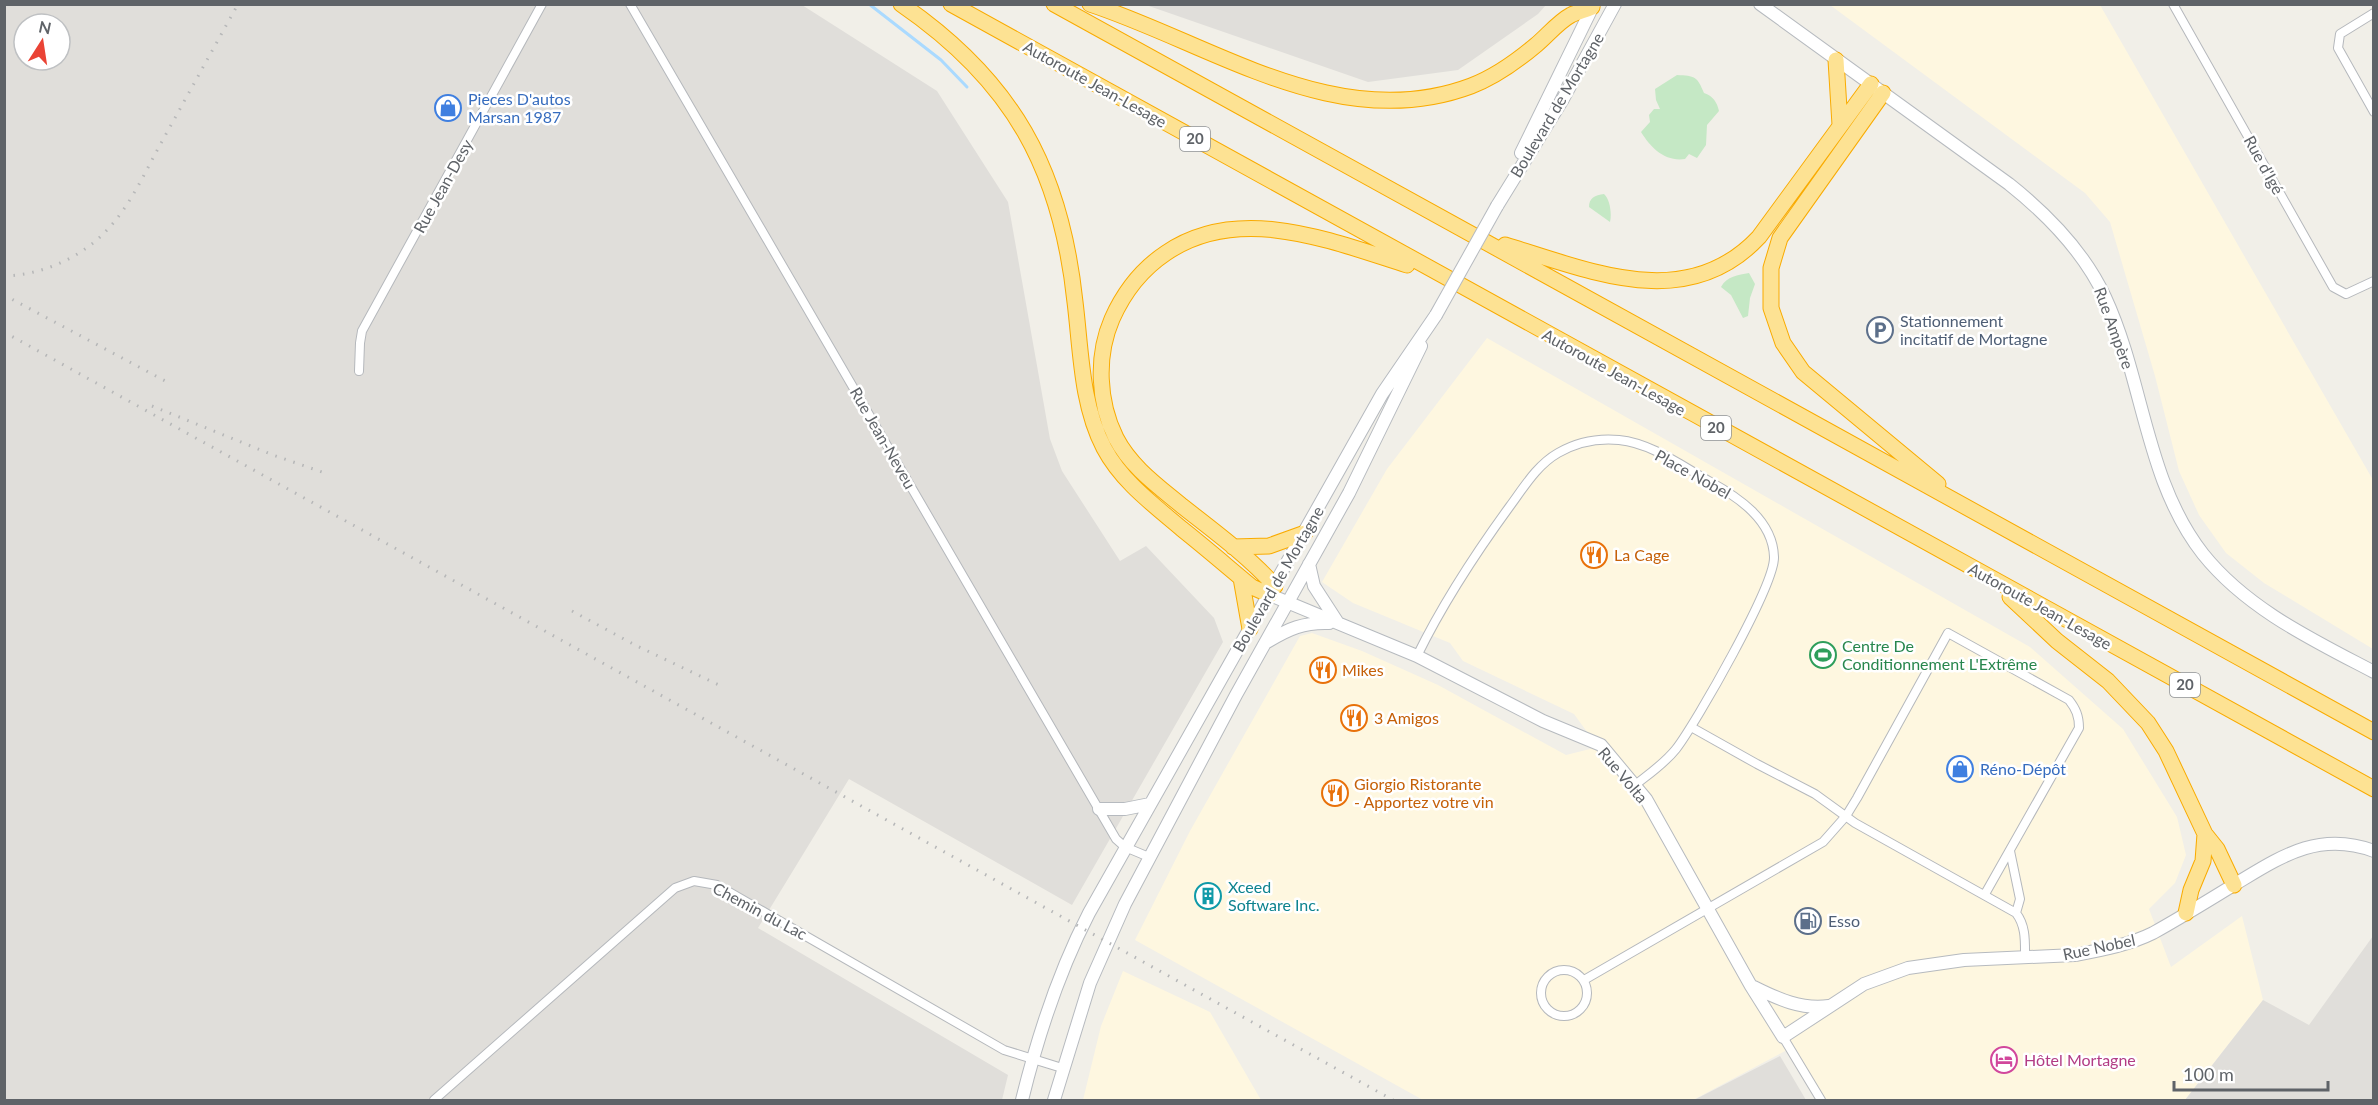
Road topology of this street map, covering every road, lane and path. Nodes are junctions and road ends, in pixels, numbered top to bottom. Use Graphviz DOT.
graph roads {
  1 [pos="543,4"];
  2 [pos="630,4"];
  3 [pos="901,4"];
  4 [pos="951,4"];
  5 [pos="1054,4"];
  6 [pos="1090,4"];
  7 [pos="1615,4"];
  8 [pos="1760,4"];
  9 [pos="2173,4"];
  10 [pos="1593,6"];
  11 [pos="2373,13"];
  12 [pos="1836,60"];
  13 [pos="1877,88"];
  14 [pos="2373,112"];
  15 [pos="1840,125"];
  16 [pos="1497,206"];
  17 [pos="1474,236"];
  18 [pos="1438,275"];
  19 [pos="2373,281"];
  20 [pos="1436,315"];
  21 [pos="359,371"];
  22 [pos="1971,510"];
  23 [pos="1305,533"];
  24 [pos="1233,547"];
  25 [pos="1309,564"];
  26 [pos="1241,578"];
  27 [pos="1995,582"];
  28 [pos="1273,591"];
  29 [pos="1288,602"];
  30 [pos="1339,624"];
  31 [pos="1250,629"];
  32 [pos="1264,645"];
  33 [pos="1417,657"];
  34 [pos="2373,672"];
  35 [pos="1691,727"];
  36 [pos="2373,732"];
  37 [pos="1635,785"];
  38 [pos="2373,789"];
  39 [pos="1150,804"];
  40 [pos="1099,809"];
  41 [pos="1846,816"];
  42 [pos="2205,834"];
  43 [pos="1125,848"];
  44 [pos="2010,851"];
  45 [pos="2373,851"];
  46 [pos="1149,857"];
  47 [pos="2235,885"];
  48 [pos="1984,894"];
  49 [pos="1707,907"];
  50 [pos="2016,913"];
  51 [pos="2186,913"];
  52 [pos="2025,958"];
  53 [pos="1584,980"];
  54 [pos="1751,986"];
  55 [pos="1833,1005"];
  56 [pos="1784,1037"];
  57 [pos="1032,1060"];
  58 [pos="1062,1068"];
  59 [pos="434,1101"];
  60 [pos="1022,1101"];
  61 [pos="1054,1101"];
  62 [pos="1821,1101"];
  1 -- 21 [label="street, Rue Jean-Desy"];
  2 -- 40 [label="street, Rue Jean-Neveu"];
  3 -- 26 [label="highway"];
  4 -- 18 [label="highway, Autoroute Jean-Lesage / 20"];
  5 -- 17 [label="highway"];
  6 -- 10 [label="highway"];
  7 -- 16 [label="main road, Boulevard de Mortagne"];
  8 -- 12 [label="main road, Rue Ampère"];
  9 -- 19 [label="street, Rue d'Igé"];
  10 -- 16 [label="main road, Boulevard de Mortagne"];
  11 -- 14 [label="street"];
  12 -- 13 [label="main road, Rue Ampère"];
  12 -- 15 [label="highway"];
  13 -- 15 [label="highway"];
  13 -- 22 [label="highway"];
  13 -- 34 [label="main road, Rue Ampère"];
  15 -- 17 [label="highway"];
  16 -- 20 [label="main road, Boulevard de Mortagne, bridge"];
  17 -- 22 [label="highway"];
  18 -- 24 [label="highway"];
  18 -- 27 [label="highway, Autoroute Jean-Lesage / 20"];
  20 -- 23 [label="main road, Boulevard de Mortagne"];
  20 -- 25 [label="main road, Boulevard de Mortagne"];
  22 -- 36 [label="highway"];
  23 -- 24 [label="highway"];
  23 -- 28 [label="main road, Boulevard de Mortagne"];
  24 -- 28 [label="highway"];
  25 -- 29 [label="main road, Boulevard de Mortagne"];
  25 -- 30 [label="main road"];
  26 -- 28 [label="highway"];
  26 -- 31 [label="highway"];
  27 -- 38 [label="highway, Autoroute Jean-Lesage / 20"];
  27 -- 42 [label="highway"];
  28 -- 29 [label="main road, Rue Volta"];
  28 -- 31 [label="main road, Boulevard de Mortagne"];
  29 -- 30 [label="main road, Rue Volta"];
  29 -- 32 [label="main road, Boulevard de Mortagne"];
  30 -- 32 [label="main road"];
  30 -- 33 [label="main road, Rue Volta"];
  31 -- 39 [label="main road, Boulevard de Mortagne"];
  32 -- 46 [label="main road, Boulevard de Mortagne"];
  33 -- 35 [label="street, Place Nobel"];
  33 -- 37 [label="main road, Rue Volta"];
  35 -- 37 [label="street, Place Nobel"];
  35 -- 41 [label="street"];
  37 -- 49 [label="main road, Rue Volta"];
  39 -- 40 [label="main road"];
  39 -- 43 [label="main road, Boulevard de Mortagne"];
  40 -- 43 [label="street, Rue Jean-Neveu"];
  41 -- 44 [label="street"];
  41 -- 48 [label="street"];
  41 -- 49 [label="street"];
  42 -- 47 [label="highway"];
  42 -- 51 [label="highway"];
  43 -- 46 [label="street"];
  43 -- 57 [label="main road, Boulevard de Mortagne"];
  44 -- 48 [label="street"];
  44 -- 50 [label="street"];
  45 -- 47 [label="main road, Rue Nobel"];
  46 -- 58 [label="main road, Boulevard de Mortagne"];
  47 -- 51 [label="main road, Rue Nobel"];
  48 -- 50 [label="street"];
  49 -- 53 [label="street"];
  49 -- 54 [label="main road, Rue Volta"];
  50 -- 52 [label="street"];
  51 -- 52 [label="main road, Rue Nobel"];
  52 -- 55 [label="main road, Rue Nobel"];
  53 -- 53 [label="street"];
  54 -- 55 [label="main road"];
  54 -- 56 [label="main road, Rue Volta"];
  55 -- 56 [label="main road, Rue Nobel"];
  56 -- 62 [label="street, Rue Volta"];
  57 -- 58 [label="street, Chemin du Lac"];
  57 -- 59 [label="street, Chemin du Lac"];
  57 -- 60 [label="main road, Boulevard de Mortagne"];
  58 -- 61 [label="main road, Boulevard de Mortagne"];
}
